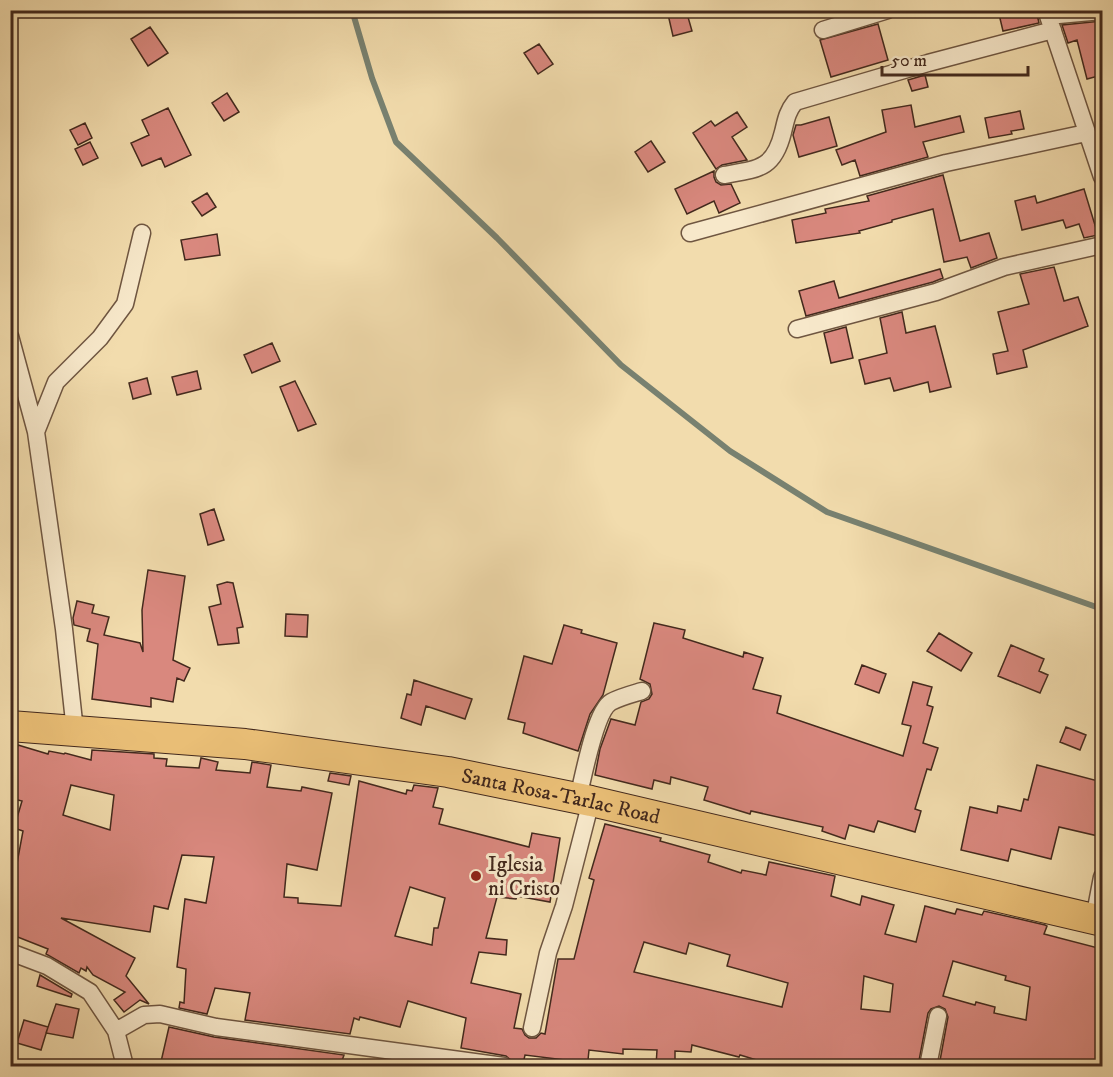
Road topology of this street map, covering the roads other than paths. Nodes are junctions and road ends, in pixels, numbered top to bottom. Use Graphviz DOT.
graph roads {
  1 [pos="888,10"];
  2 [pos="1102,11"];
  3 [pos="1049,19"];
  4 [pos="823,30"];
  5 [pos="1086,133"];
  6 [pos="724,175"];
  7 [pos="1102,177"];
  8 [pos="142,233"];
  9 [pos="690,233"];
  10 [pos="1102,245"];
  11 [pos="797,329"];
  12 [pos="10,336"];
  13 [pos="36,432"];
  14 [pos="642,691"];
  15 [pos="10,726"];
  16 [pos="75,731"];
  17 [pos="584,800"];
  18 [pos="1102,878"];
  19 [pos="1098,920"];
  20 [pos="10,952"];
  21 [pos="938,1016"];
  22 [pos="532,1028"];
  23 [pos="116,1031"];
  24 [pos="125,1066"];
  25 [pos="504,1066"];
  26 [pos="928,1066"];
  1 -- 4 [label="street"];
  2 -- 3 [label="street"];
  3 -- 5 [label="street"];
  3 -- 6 [label="street"];
  5 -- 7 [label="street"];
  5 -- 9 [label="street"];
  8 -- 13 [label="street"];
  10 -- 11 [label="street"];
  12 -- 13 [label="street"];
  13 -- 16 [label="street"];
  14 -- 17 [label="street"];
  15 -- 16 [label="highway, Santa Rosa-Tarlac Road"];
  16 -- 17 [label="highway, Santa Rosa-Tarlac Road"];
  17 -- 19 [label="highway, Santa Rosa-Tarlac Road"];
  17 -- 22 [label="street"];
  18 -- 19 [label="street"];
  20 -- 23 [label="street"];
  21 -- 26 [label="street"];
  23 -- 24 [label="street"];
  23 -- 25 [label="street"];
}
